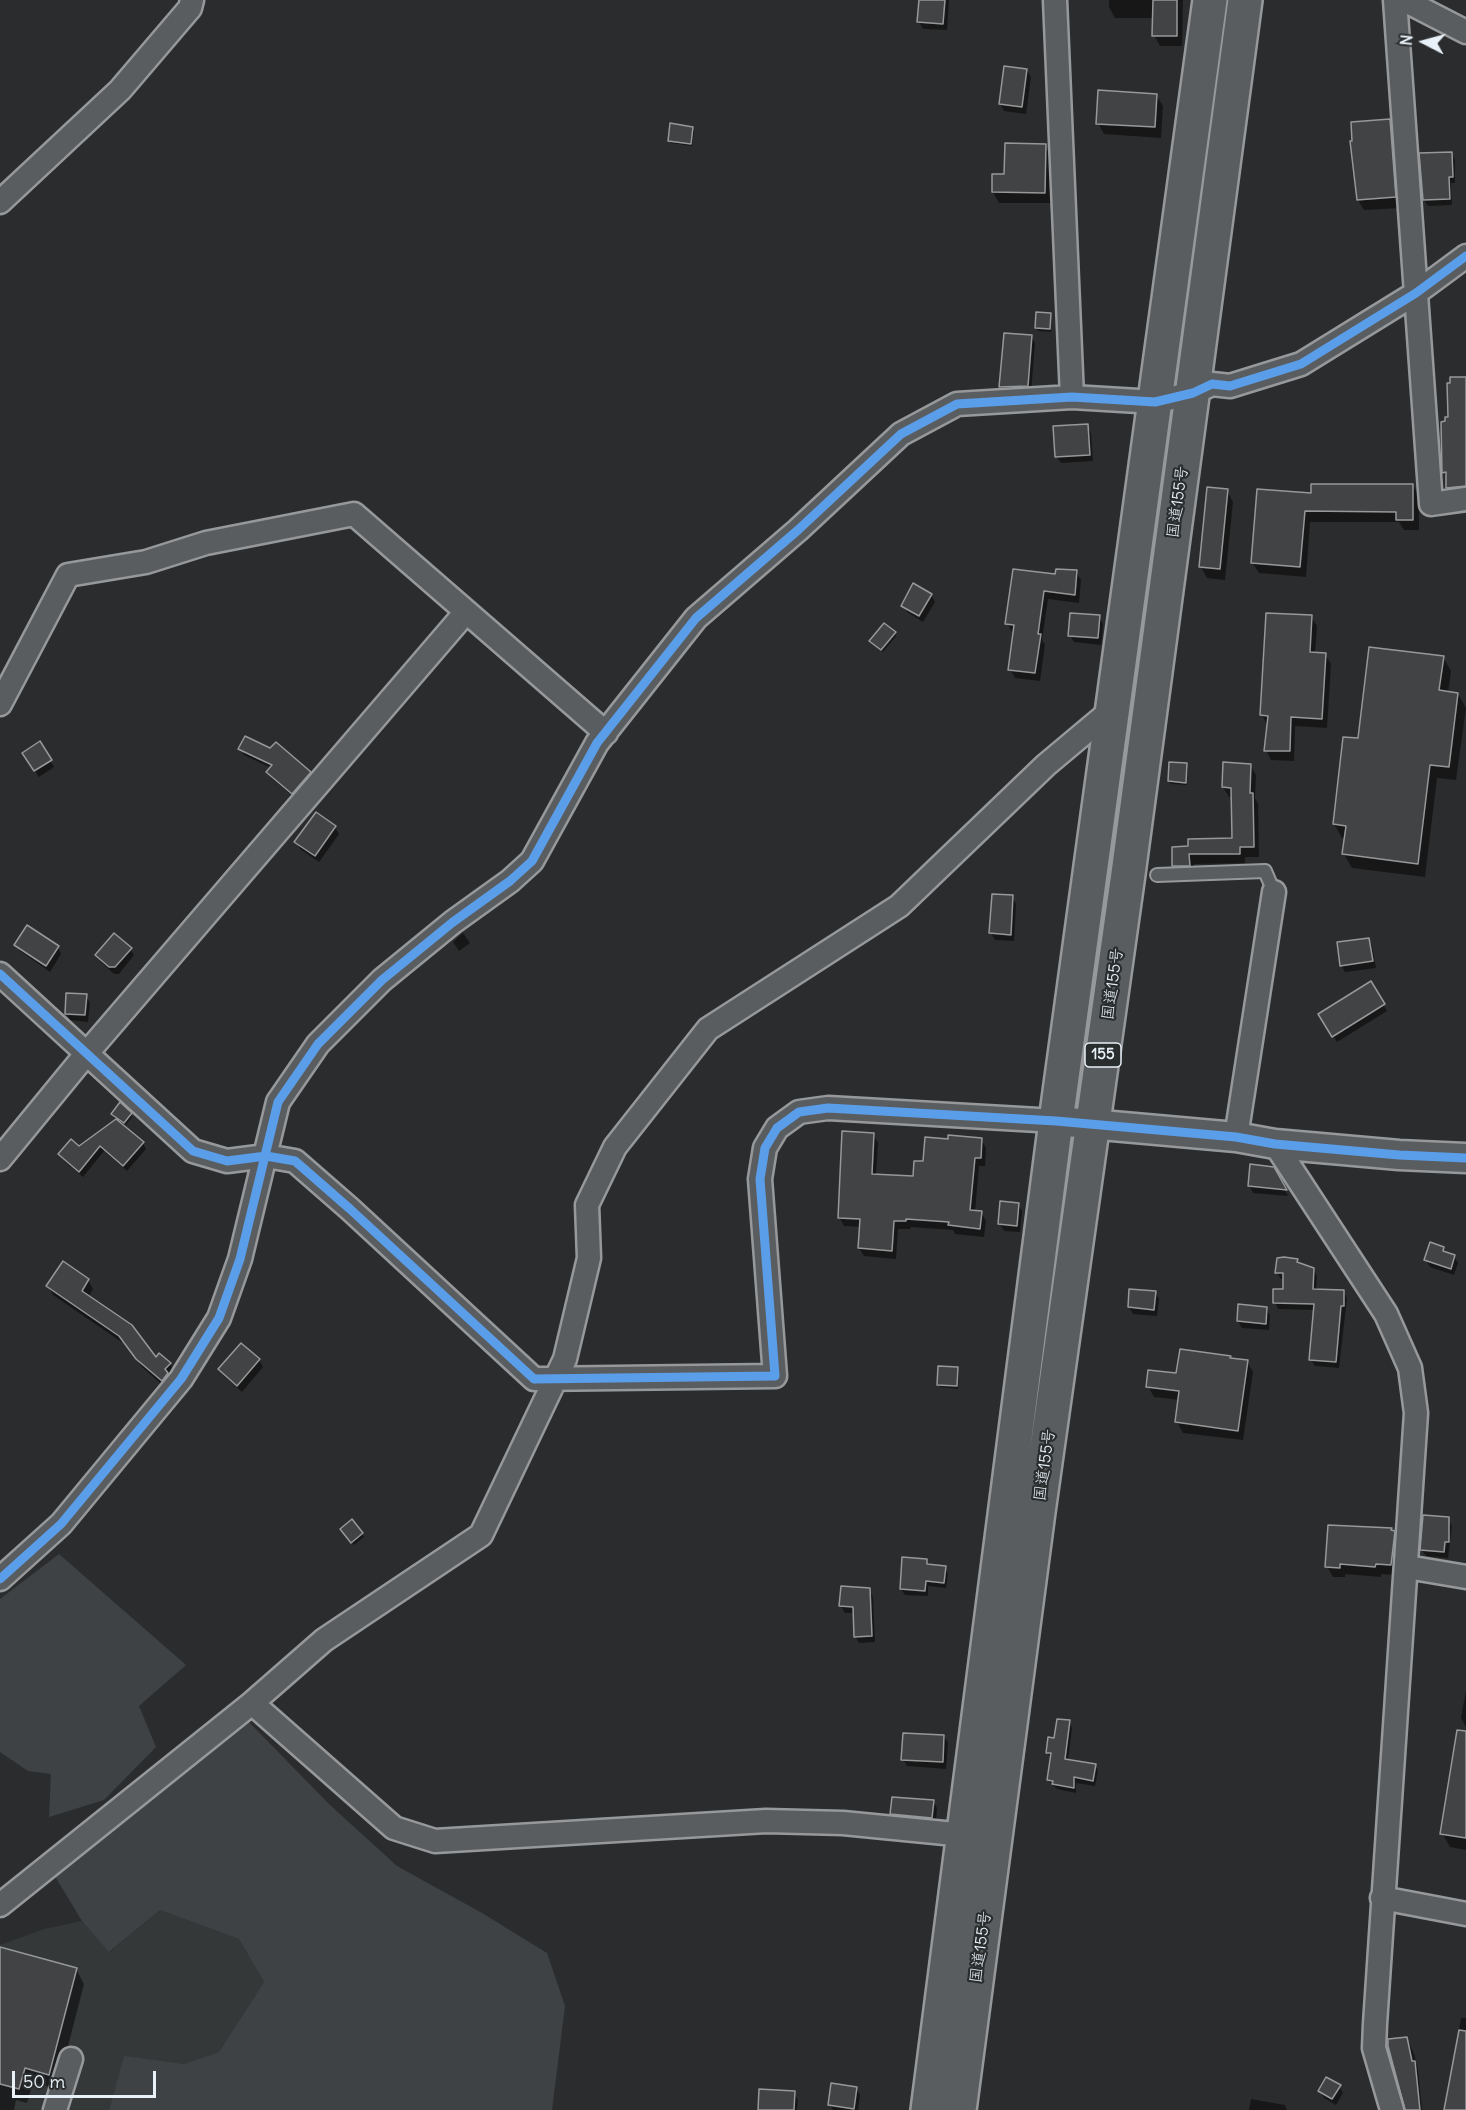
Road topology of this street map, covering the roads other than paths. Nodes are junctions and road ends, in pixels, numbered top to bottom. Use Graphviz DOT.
graph roads {
  1 [pos="192,0"];
  2 [pos="1055,0"];
  3 [pos="1210,0"];
  4 [pos="1245,0"];
  5 [pos="1395,0"];
  6 [pos="1404,0"];
  7 [pos="1466,32"];
  8 [pos="0,202"];
  9 [pos="1466,256"];
  10 [pos="1416,293"];
  11 [pos="1193,393"];
  12 [pos="1072,397"];
  13 [pos="1155,402"];
  14 [pos="1466,499"];
  15 [pos="466,612"];
  16 [pos="6,679"];
  17 [pos="0,704"];
  18 [pos="1114,708"];
  19 [pos="606,733"];
  20 [pos="1156,875"];
  21 [pos="1274,892"];
  22 [pos="0,974"];
  23 [pos="87,1053"];
  24 [pos="1056,1121"];
  25 [pos="1093,1124"];
  26 [pos="1236,1137"];
  27 [pos="1275,1144"];
  28 [pos="266,1156"];
  29 [pos="1466,1158"];
  30 [pos="0,1159"];
  31 [pos="556,1377"];
  32 [pos="1407,1567"];
  33 [pos="1466,1577"];
  34 [pos="0,1579"];
  35 [pos="252,1703"];
  36 [pos="965,1835"];
  37 [pos="1382,1898"];
  38 [pos="0,1905"];
  39 [pos="1466,1914"];
  40 [pos="70,2059"];
  41 [pos="1385,2106"];
  42 [pos="56,2110"];
  43 [pos="928,2110"];
  44 [pos="959,2110"];
  1 -- 8 [label="street"];
  2 -- 12 [label="street"];
  3 -- 13 [label="highway, 国道155号 / 155"];
  4 -- 11 [label="highway, 国道155号 / 155"];
  5 -- 10 [label="street"];
  6 -- 7 [label="street"];
  9 -- 10 [label="street"];
  10 -- 11 [label="street"];
  10 -- 14 [label="street"];
  11 -- 13 [label="street"];
  11 -- 25 [label="highway, 国道155号 / 155"];
  12 -- 13 [label="street"];
  12 -- 19 [label="street"];
  13 -- 18 [label="highway, 国道155号 / 155"];
  15 -- 16 [label="street"];
  15 -- 19 [label="street"];
  15 -- 23 [label="street"];
  16 -- 17 [label="street"];
  18 -- 24 [label="highway, 国道155号 / 155"];
  18 -- 31 [label="street"];
  19 -- 28 [label="street"];
  20 -- 21 [label="lane"];
  21 -- 26 [label="street"];
  22 -- 23 [label="street"];
  23 -- 28 [label="street"];
  23 -- 30 [label="street"];
  24 -- 25 [label="street"];
  24 -- 31 [label="street"];
  24 -- 36 [label="highway, 国道155号 / 155"];
  25 -- 26 [label="street"];
  25 -- 44 [label="highway, 国道155号 / 155"];
  26 -- 27 [label="street"];
  27 -- 29 [label="street"];
  27 -- 32 [label="street"];
  28 -- 31 [label="street"];
  28 -- 34 [label="street"];
  31 -- 35 [label="street"];
  32 -- 33 [label="street"];
  32 -- 37 [label="street"];
  35 -- 36 [label="street"];
  35 -- 38 [label="street"];
  36 -- 43 [label="highway, 国道155号 / 155"];
  37 -- 39 [label="street"];
  37 -- 41 [label="street"];
  40 -- 42 [label="street"];
}
